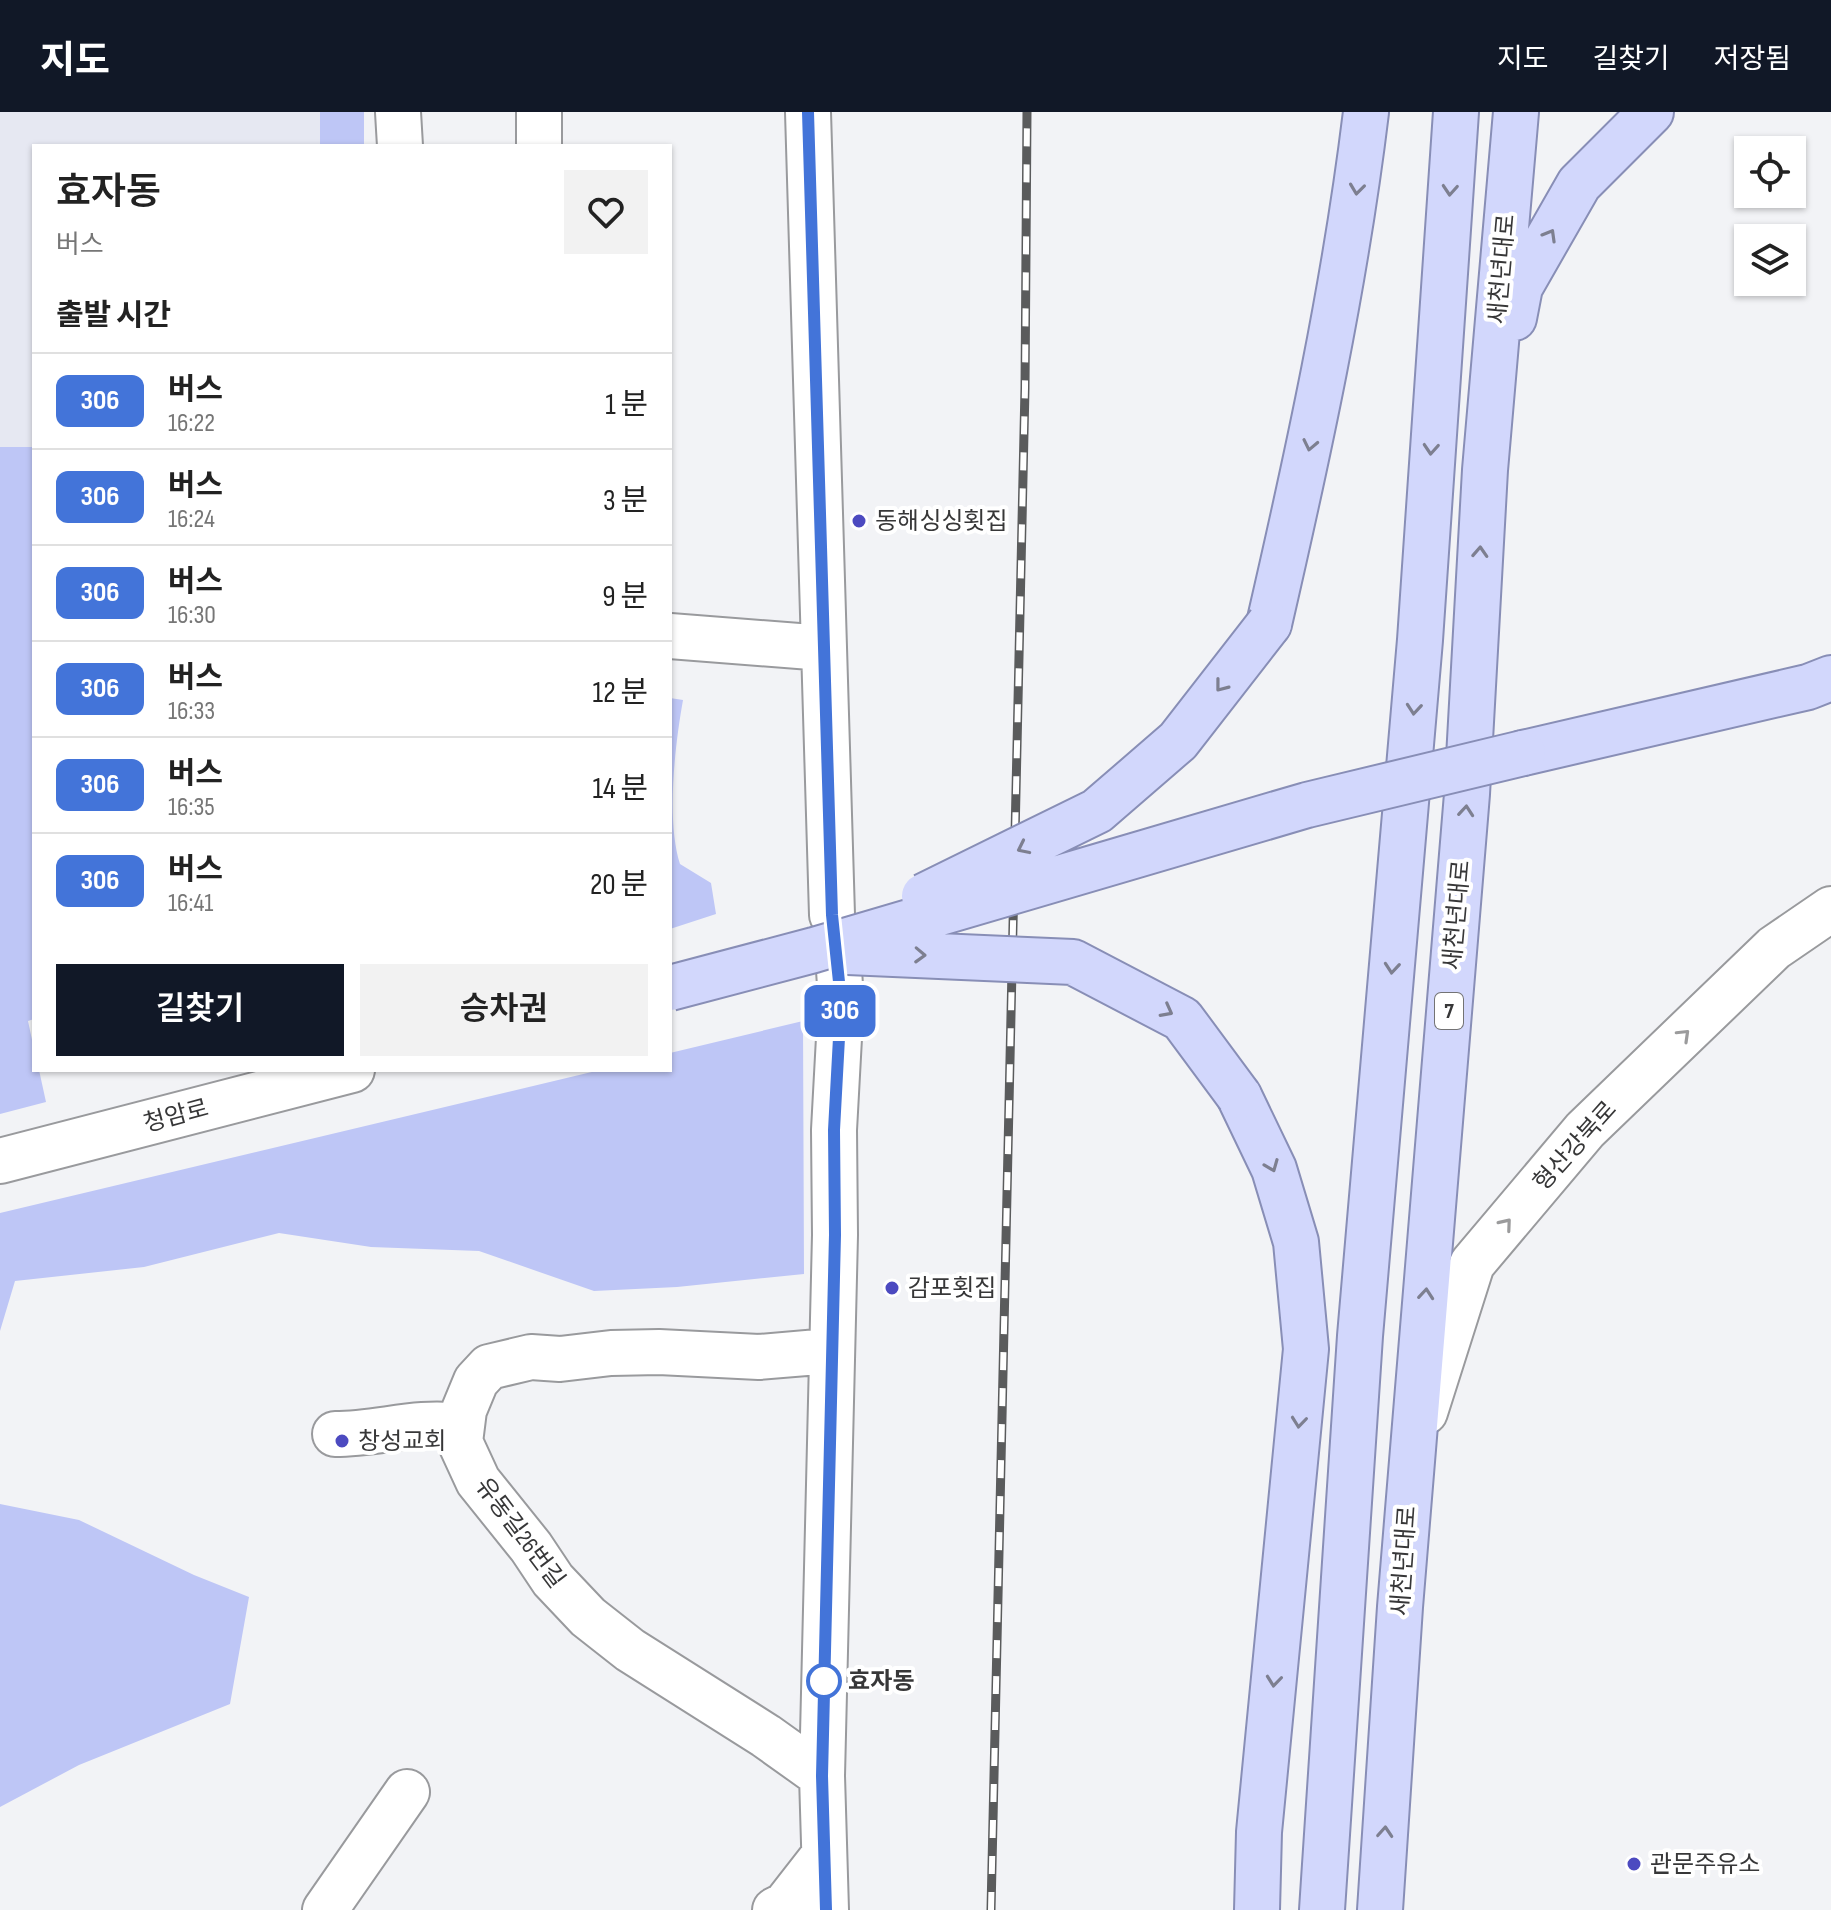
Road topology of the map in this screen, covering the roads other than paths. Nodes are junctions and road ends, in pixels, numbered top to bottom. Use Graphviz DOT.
graph roads {
  1 [pos="398,112"];
  2 [pos="539,112"];
  3 [pos="808,112"];
  4 [pos="1366,112"];
  5 [pos="1456,112"];
  6 [pos="1516,112"];
  7 [pos="1651,112"];
  8 [pos="400,144"];
  9 [pos="539,144"];
  10 [pos="1485,470"];
  11 [pos="672,636"];
  12 [pos="824,648"];
  13 [pos="1831,678"];
  14 [pos="1831,909"];
  15 [pos="828,945"];
  16 [pos="672,987"];
  17 [pos="344,1072"];
  18 [pos="0,1161"];
  19 [pos="830,1351"];
  20 [pos="461,1426"];
  21 [pos="335,1434"];
  22 [pos="1413,1448"];
  23 [pos="822,1776"];
  24 [pos="407,1792"];
  25 [pos="824,1855"];
  26 [pos="325,1910"];
  27 [pos="775,1910"];
  28 [pos="826,1910"];
  29 [pos="1257,1910"];
  30 [pos="1322,1910"];
  31 [pos="1380,1910"];
  1 -- 8 [label="street"];
  2 -- 9 [label="street"];
  3 -- 12 [label="street"];
  4 -- 15 [label="main road, one-way, bridge"];
  5 -- 30 [label="main road, one-way"];
  6 -- 10 [label="main road, 새천년대로 / 7"];
  10 -- 7 [label="main road, one-way"];
  22 -- 10 [label="main road, 새천년대로 / 7, one-way"];
  11 -- 12 [label="street"];
  12 -- 15 [label="street"];
  13 -- 15 [label="main road, bridge"];
  22 -- 14 [label="street, 형산강북로, one-way"];
  15 -- 16 [label="main road, bridge"];
  15 -- 19 [label="street"];
  15 -- 29 [label="main road, one-way, bridge"];
  17 -- 18 [label="street, 청암로"];
  19 -- 20 [label="street"];
  19 -- 23 [label="street"];
  20 -- 21 [label="street"];
  20 -- 23 [label="street, 유동길26번길"];
  31 -- 22 [label="main road, 새천년대로 / 7, one-way"];
  23 -- 25 [label="street"];
  24 -- 26 [label="street"];
  25 -- 27 [label="street"];
  25 -- 28 [label="street"];
}
